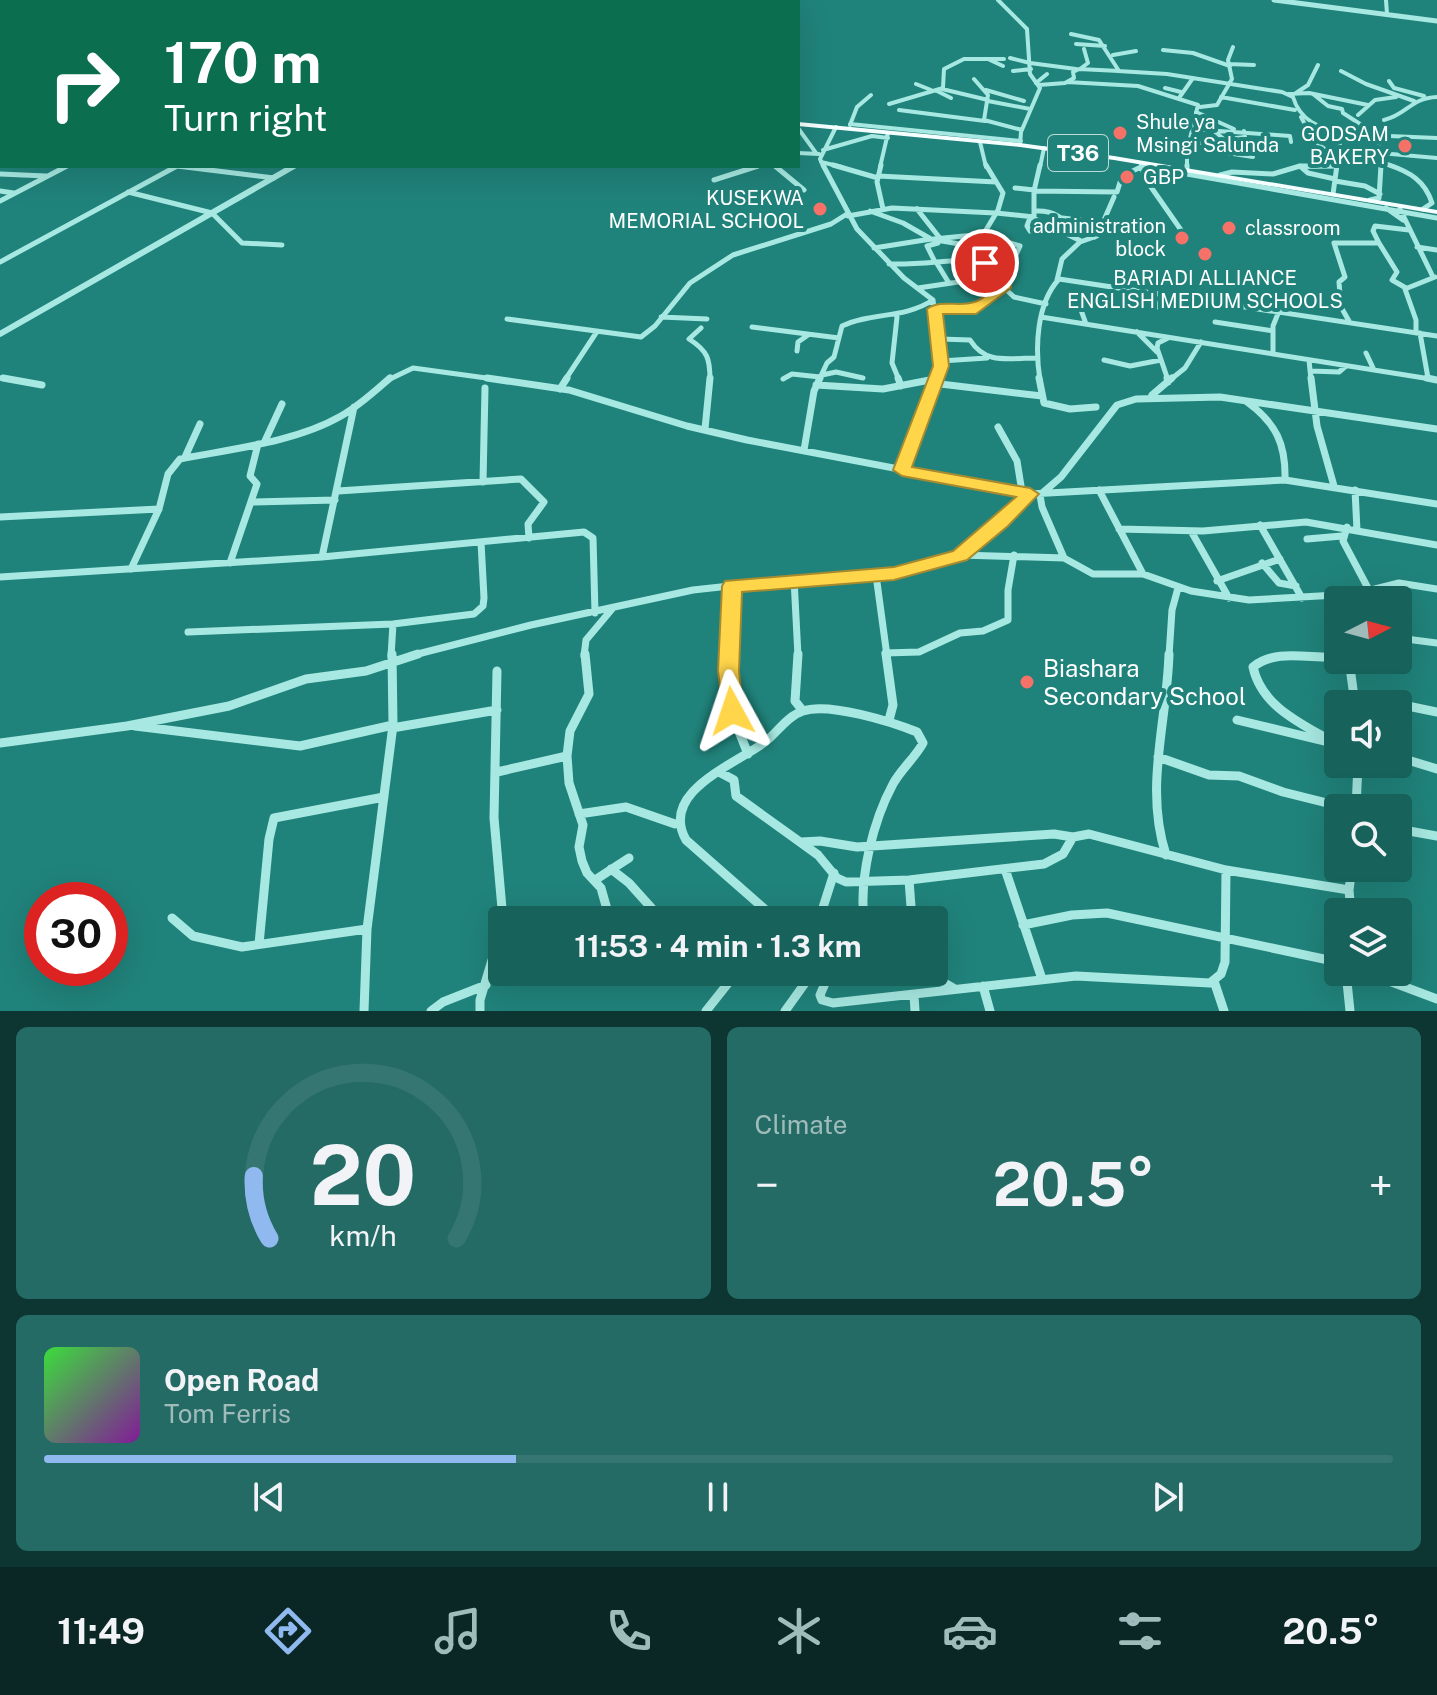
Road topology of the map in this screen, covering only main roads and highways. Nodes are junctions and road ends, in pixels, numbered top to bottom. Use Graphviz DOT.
graph roads {
  1 [pos="800,126"];
  2 [pos="1437,212"];
  1 -- 2 [label="highway, T36"];
}
